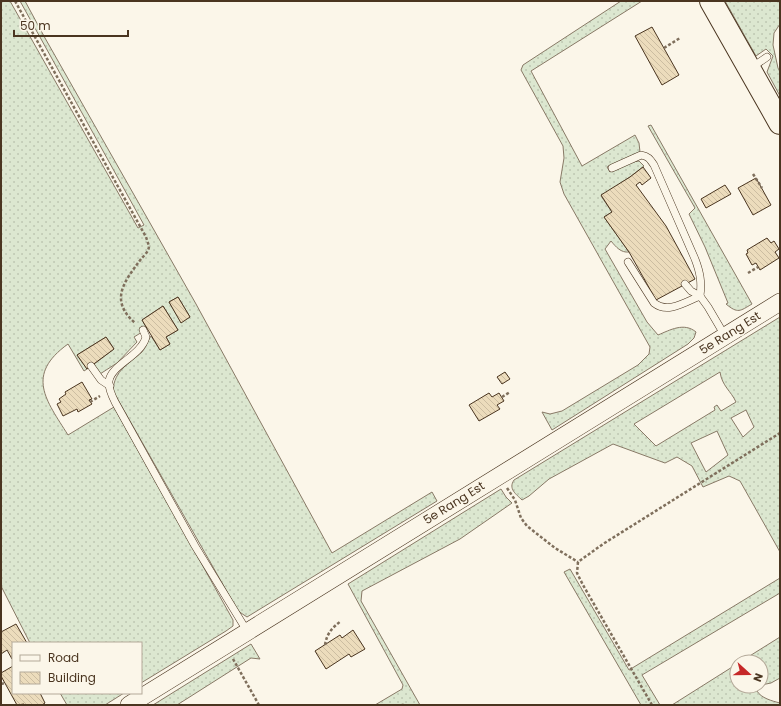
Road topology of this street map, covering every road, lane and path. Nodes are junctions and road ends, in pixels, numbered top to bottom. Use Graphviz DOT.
graph roads {
  1 [pos="15,1"];
  2 [pos="711,1"];
  3 [pos="680,38"];
  4 [pos="664,48"];
  5 [pos="767,56"];
  6 [pos="749,68"];
  7 [pos="780,123"];
  8 [pos="612,168"];
  9 [pos="753,174"];
  10 [pos="762,188"];
  11 [pos="628,262"];
  12 [pos="758,267"];
  13 [pos="748,273"];
  14 [pos="686,284"];
  15 [pos="700,296"];
  16 [pos="780,302"];
  17 [pos="143,330"];
  18 [pos="726,336"];
  19 [pos="91,366"];
  20 [pos="110,386"];
  21 [pos="510,392"];
  22 [pos="502,397"];
  23 [pos="780,433"];
  24 [pos="501,475"];
  25 [pos="578,562"];
  26 [pos="341,621"];
  27 [pos="247,632"];
  28 [pos="325,645"];
  29 [pos="225,646"];
  30 [pos="5,683"];
  31 [pos="1,684"];
  32 [pos="129,705"];
  33 [pos="259,705"];
  34 [pos="652,705"];
  1 -- 17 [label="path"];
  2 -- 6 [label="main road"];
  3 -- 4 [label="path"];
  5 -- 6 [label="lane"];
  6 -- 7 [label="main road"];
  8 -- 15 [label="lane"];
  9 -- 10 [label="path"];
  11 -- 15 [label="lane"];
  12 -- 13 [label="path"];
  14 -- 15 [label="lane"];
  15 -- 18 [label="lane"];
  16 -- 18 [label="street, 5e Rang Est"];
  17 -- 20 [label="lane"];
  18 -- 24 [label="street, 5e Rang Est"];
  19 -- 20 [label="lane"];
  20 -- 27 [label="lane"];
  21 -- 22 [label="path"];
  23 -- 25 [label="path"];
  24 -- 25 [label="path"];
  24 -- 27 [label="street, 5e Rang Est"];
  25 -- 34 [label="path"];
  26 -- 28 [label="path"];
  27 -- 29 [label="street, 5e Rang Est"];
  29 -- 32 [label="street, 5e Rang Est"];
  29 -- 33 [label="path"];
  30 -- 31 [label="path"];
}
